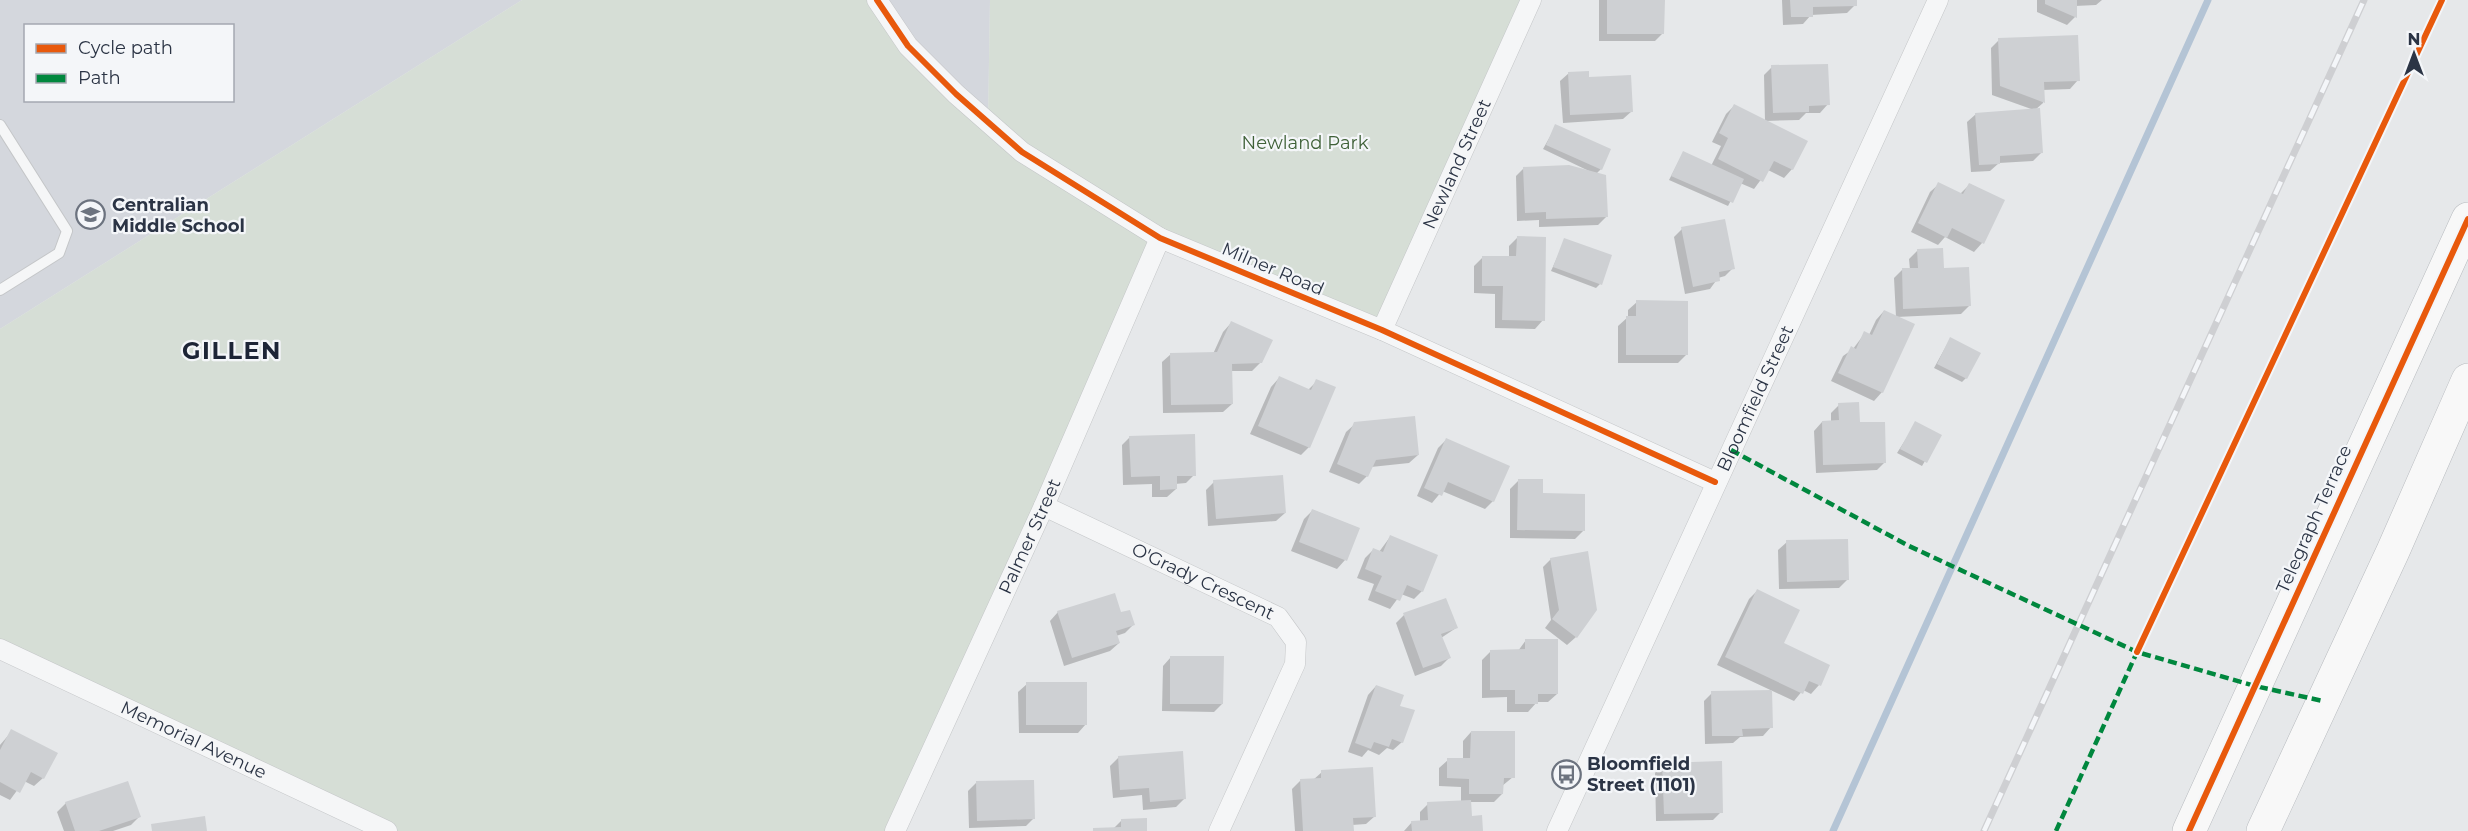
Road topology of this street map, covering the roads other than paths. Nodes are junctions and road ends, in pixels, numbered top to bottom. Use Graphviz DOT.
graph roads {
  1 [pos="877,0"];
  2 [pos="1531,0"];
  3 [pos="1938,0"];
  4 [pos="0,125"];
  5 [pos="2468,219"];
  6 [pos="1160,238"];
  7 [pos="0,290"];
  8 [pos="1382,330"];
  9 [pos="2468,380"];
  10 [pos="1715,482"];
  11 [pos="1044,506"];
  12 [pos="0,650"];
  13 [pos="387,831"];
  14 [pos="895,831"];
  15 [pos="1219,831"];
  16 [pos="1557,831"];
  17 [pos="2189,831"];
  18 [pos="2263,831"];
  1 -- 6 [label="street, Milner Road"];
  2 -- 8 [label="street, Newland Street"];
  3 -- 10 [label="street, Bloomfield Street"];
  4 -- 7 [label="lane"];
  5 -- 17 [label="highway, Telegraph Terrace"];
  6 -- 8 [label="street, Milner Road"];
  6 -- 11 [label="street, Palmer Street"];
  8 -- 10 [label="street, Milner Road"];
  9 -- 18 [label="highway"];
  10 -- 16 [label="street, Bloomfield Street"];
  11 -- 14 [label="street, Palmer Street"];
  11 -- 15 [label="street, O'Grady Crescent"];
  12 -- 13 [label="street, Memorial Avenue"];
}
